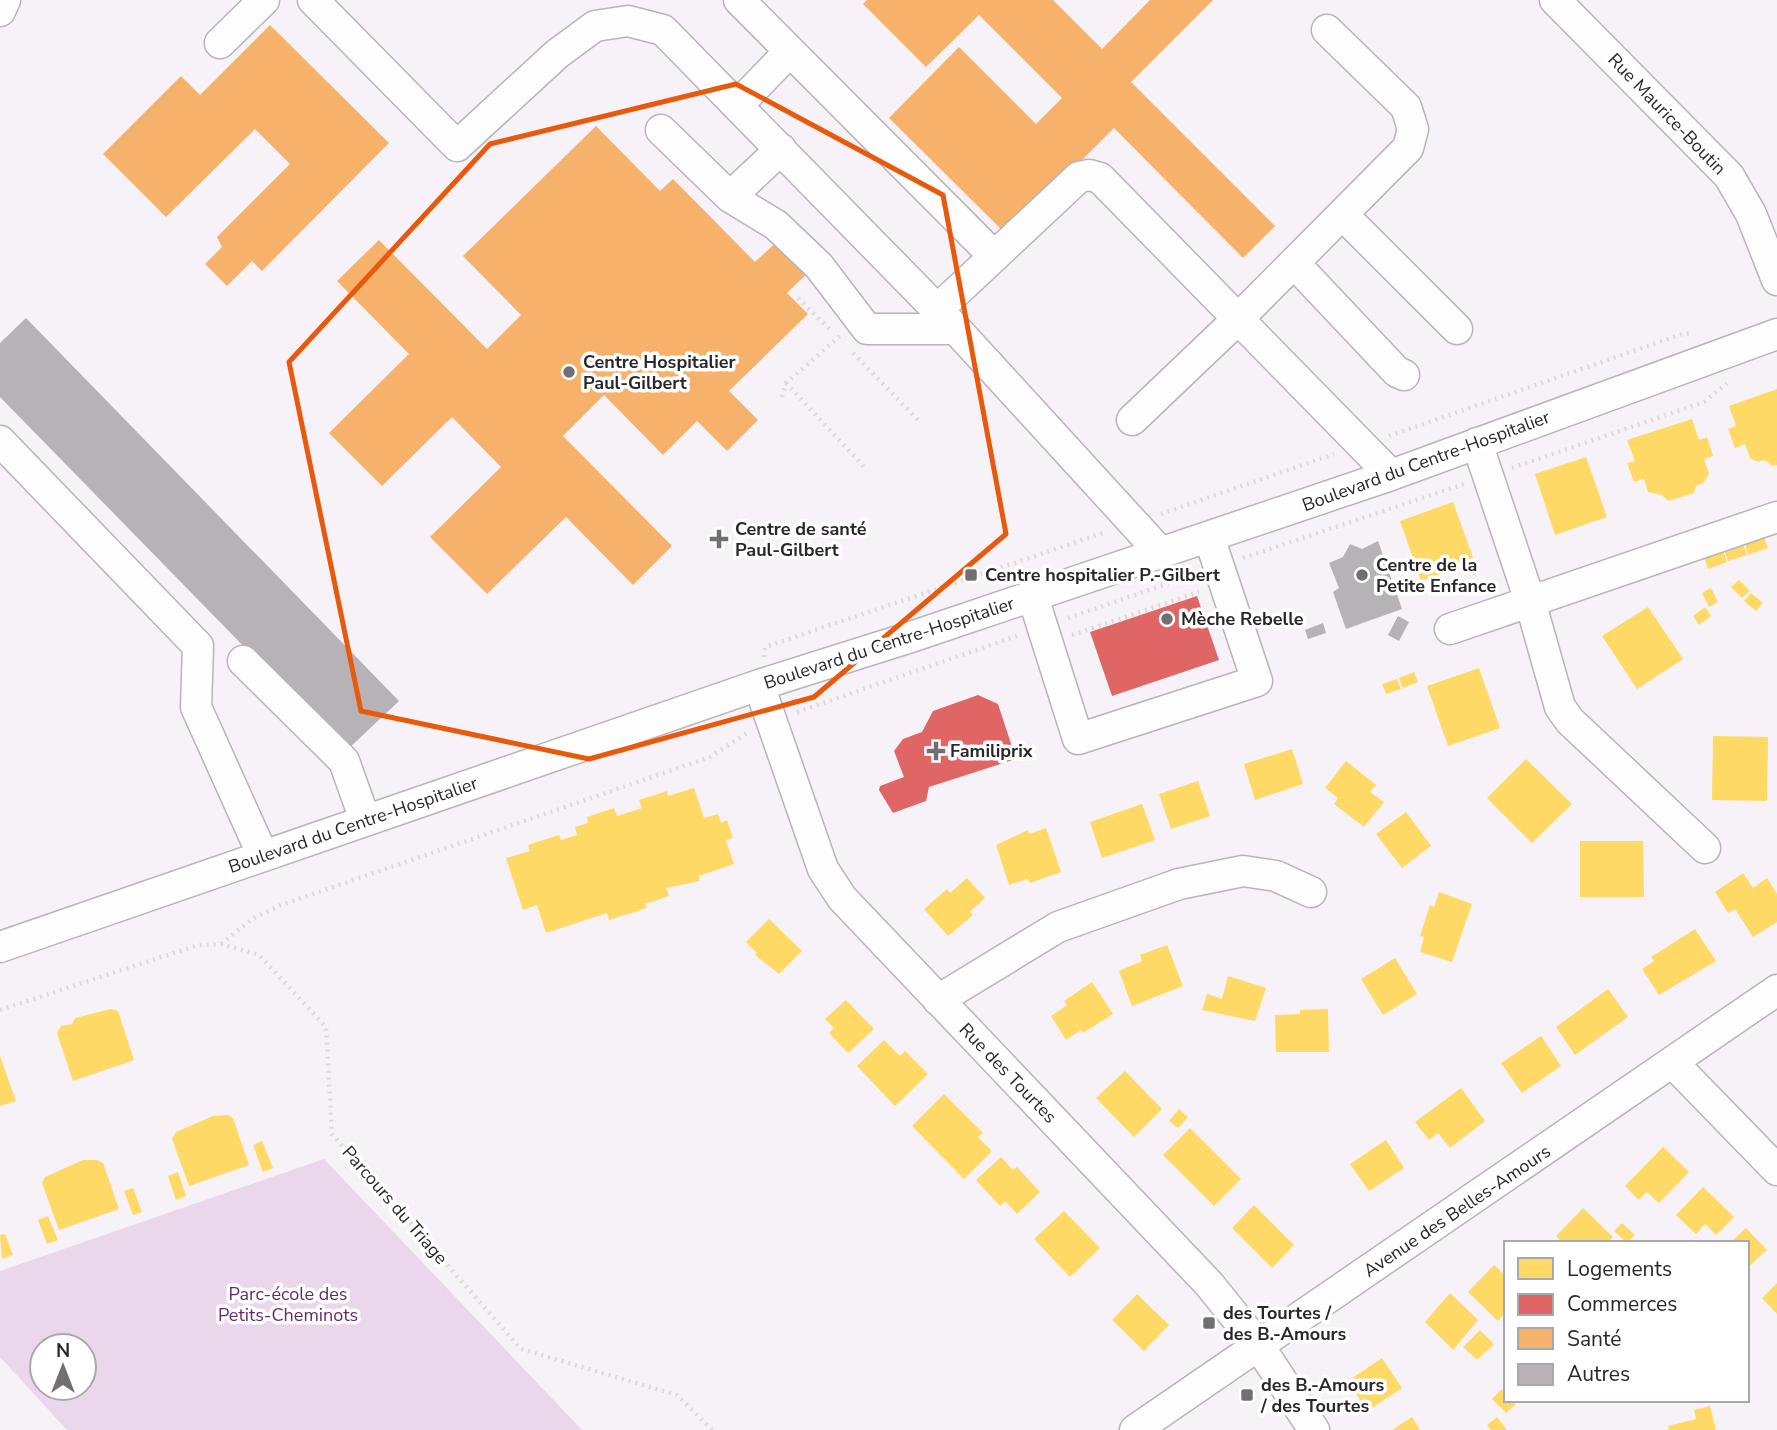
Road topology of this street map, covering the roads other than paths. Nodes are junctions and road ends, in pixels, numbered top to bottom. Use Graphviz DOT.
graph roads {
  1 [pos="5,0"];
  2 [pos="264,0"];
  3 [pos="313,0"];
  4 [pos="739,0"];
  5 [pos="1555,0"];
  6 [pos="0,11"];
  7 [pos="1327,30"];
  8 [pos="220,43"];
  9 [pos="789,52"];
  10 [pos="738,106"];
  11 [pos="661,130"];
  12 [pos="781,149"];
  13 [pos="730,197"];
  14 [pos="1342,215"];
  15 [pos="994,256"];
  16 [pos="1294,263"];
  17 [pos="1777,280"];
  18 [pos="1239,318"];
  19 [pos="947,320"];
  20 [pos="1457,329"];
  21 [pos="1777,334"];
  22 [pos="1405,375"];
  23 [pos="1132,420"];
  24 [pos="0,441"];
  25 [pos="1477,443"];
  26 [pos="1391,475"];
  27 [pos="1777,517"];
  28 [pos="1209,537"];
  29 [pos="1161,553"];
  30 [pos="1033,597"];
  31 [pos="1530,601"];
  32 [pos="1450,629"];
  33 [pos="243,661"];
  34 [pos="759,685"];
  35 [pos="365,820"];
  36 [pos="1705,848"];
  37 [pos="263,856"];
  38 [pos="1311,892"];
  39 [pos="0,947"];
  40 [pos="1777,990"];
  41 [pos="938,1000"];
  42 [pos="1673,1063"];
  43 [pos="1777,1170"];
  44 [pos="1259,1346"];
  45 [pos="1135,1430"];
  46 [pos="1314,1430"];
  1 -- 6 [label="street"];
  2 -- 8 [label="street"];
  3 -- 10 [label="street"];
  4 -- 9 [label="street"];
  5 -- 17 [label="street, Rue Maurice-Boutin"];
  7 -- 14 [label="street"];
  9 -- 10 [label="street"];
  9 -- 15 [label="street"];
  10 -- 12 [label="street"];
  11 -- 13 [label="street"];
  12 -- 13 [label="street"];
  12 -- 19 [label="street"];
  13 -- 19 [label="street"];
  14 -- 16 [label="street"];
  14 -- 20 [label="street"];
  15 -- 18 [label="street"];
  15 -- 19 [label="street"];
  16 -- 18 [label="street"];
  16 -- 22 [label="street"];
  18 -- 23 [label="street"];
  18 -- 26 [label="street"];
  19 -- 29 [label="street"];
  21 -- 25 [label="street, Boulevard du Centre-Hospitalier"];
  24 -- 37 [label="street"];
  25 -- 26 [label="street, Boulevard du Centre-Hospitalier"];
  25 -- 31 [label="street"];
  26 -- 28 [label="street, Boulevard du Centre-Hospitalier"];
  27 -- 31 [label="street"];
  28 -- 29 [label="street, Boulevard du Centre-Hospitalier"];
  28 -- 30 [label="street"];
  29 -- 30 [label="street, Boulevard du Centre-Hospitalier"];
  30 -- 34 [label="street, Boulevard du Centre-Hospitalier"];
  31 -- 32 [label="street"];
  31 -- 36 [label="street"];
  33 -- 35 [label="street"];
  34 -- 35 [label="street, Boulevard du Centre-Hospitalier"];
  34 -- 41 [label="street, Rue des Tourtes"];
  35 -- 37 [label="street, Boulevard du Centre-Hospitalier"];
  37 -- 39 [label="street, Boulevard du Centre-Hospitalier"];
  38 -- 41 [label="street"];
  40 -- 42 [label="street, Avenue des Belles-Amours"];
  41 -- 44 [label="street, Rue des Tourtes"];
  42 -- 43 [label="street"];
  42 -- 44 [label="street, Avenue des Belles-Amours"];
  44 -- 45 [label="street, Avenue des Belles-Amours"];
  44 -- 46 [label="street, Rue des Tourtes"];
}
